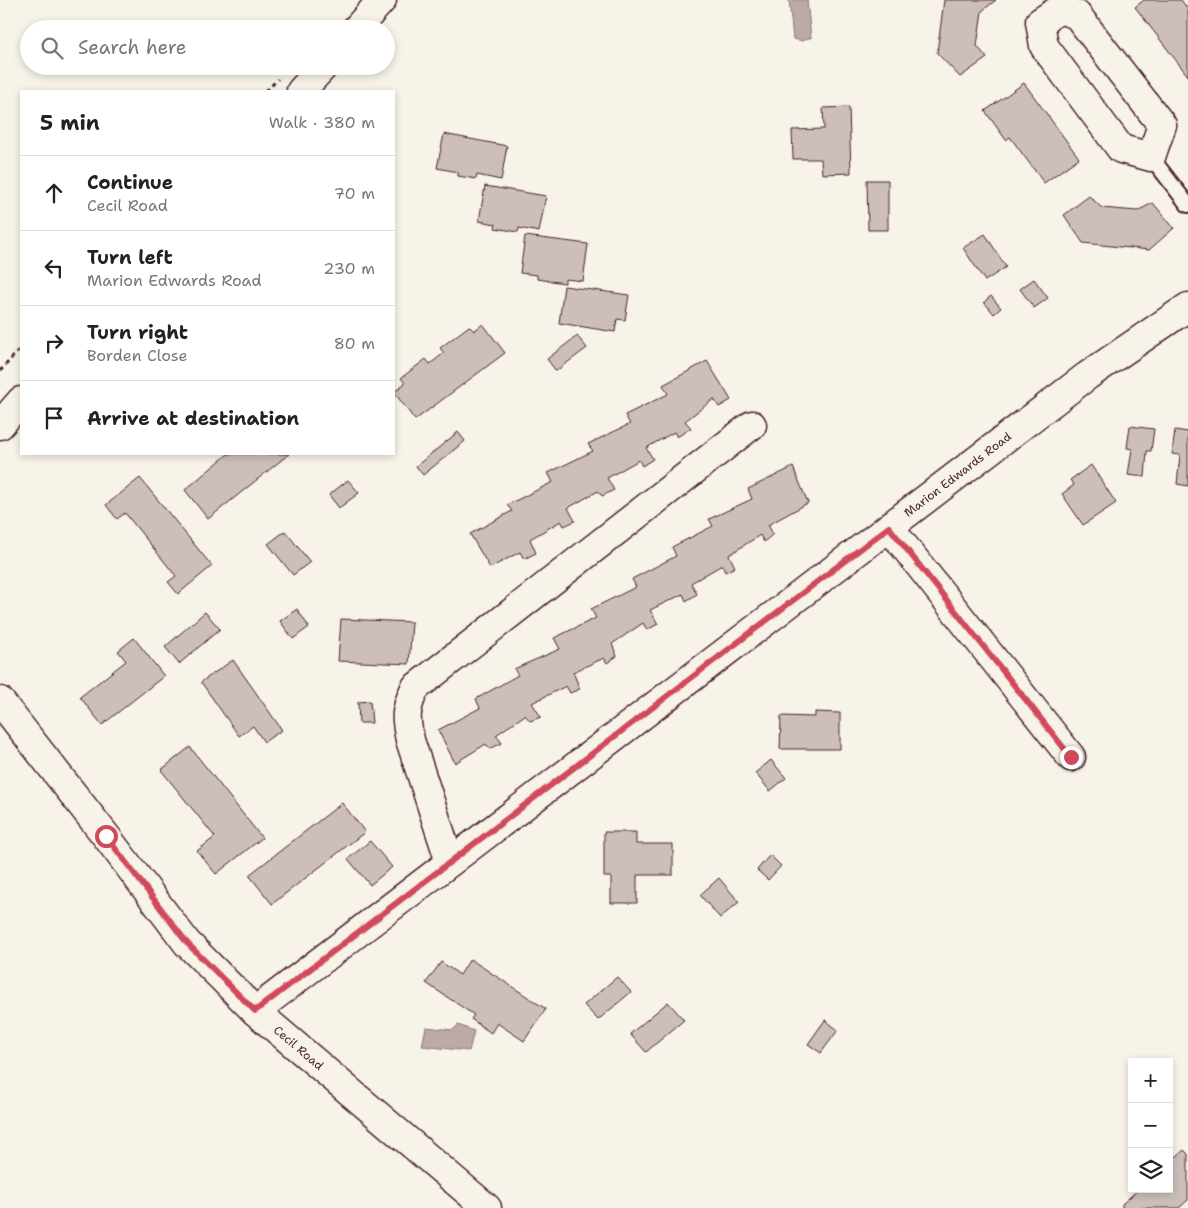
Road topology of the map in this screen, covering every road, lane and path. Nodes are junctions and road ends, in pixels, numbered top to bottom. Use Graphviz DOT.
graph roads {
  1 [pos="382,0"];
  2 [pos="364,20"];
  3 [pos="316,75"];
  4 [pos="302,90"];
  5 [pos="1151,157"];
  6 [pos="1188,206"];
  7 [pos="1188,307"];
  8 [pos="20,349"];
  9 [pos="0,371"];
  10 [pos="20,402"];
  11 [pos="0,425"];
  12 [pos="752,425"];
  13 [pos="889,527"];
  14 [pos="0,701"];
  15 [pos="1071,757"];
  16 [pos="450,862"];
  17 [pos="255,1011"];
  18 [pos="487,1208"];
  1 -- 2 [label="street"];
  3 -- 4 [label="street"];
  5 -- 5 [label="street"];
  5 -- 6 [label="lane"];
  7 -- 13 [label="street, Marion Edwards Road"];
  8 -- 9 [label="path"];
  10 -- 11 [label="street"];
  12 -- 16 [label="street"];
  13 -- 15 [label="street"];
  13 -- 16 [label="street, Marion Edwards Road"];
  14 -- 17 [label="street, Cecil Road"];
  16 -- 17 [label="street, Marion Edwards Road"];
  17 -- 18 [label="street, Cecil Road"];
}
